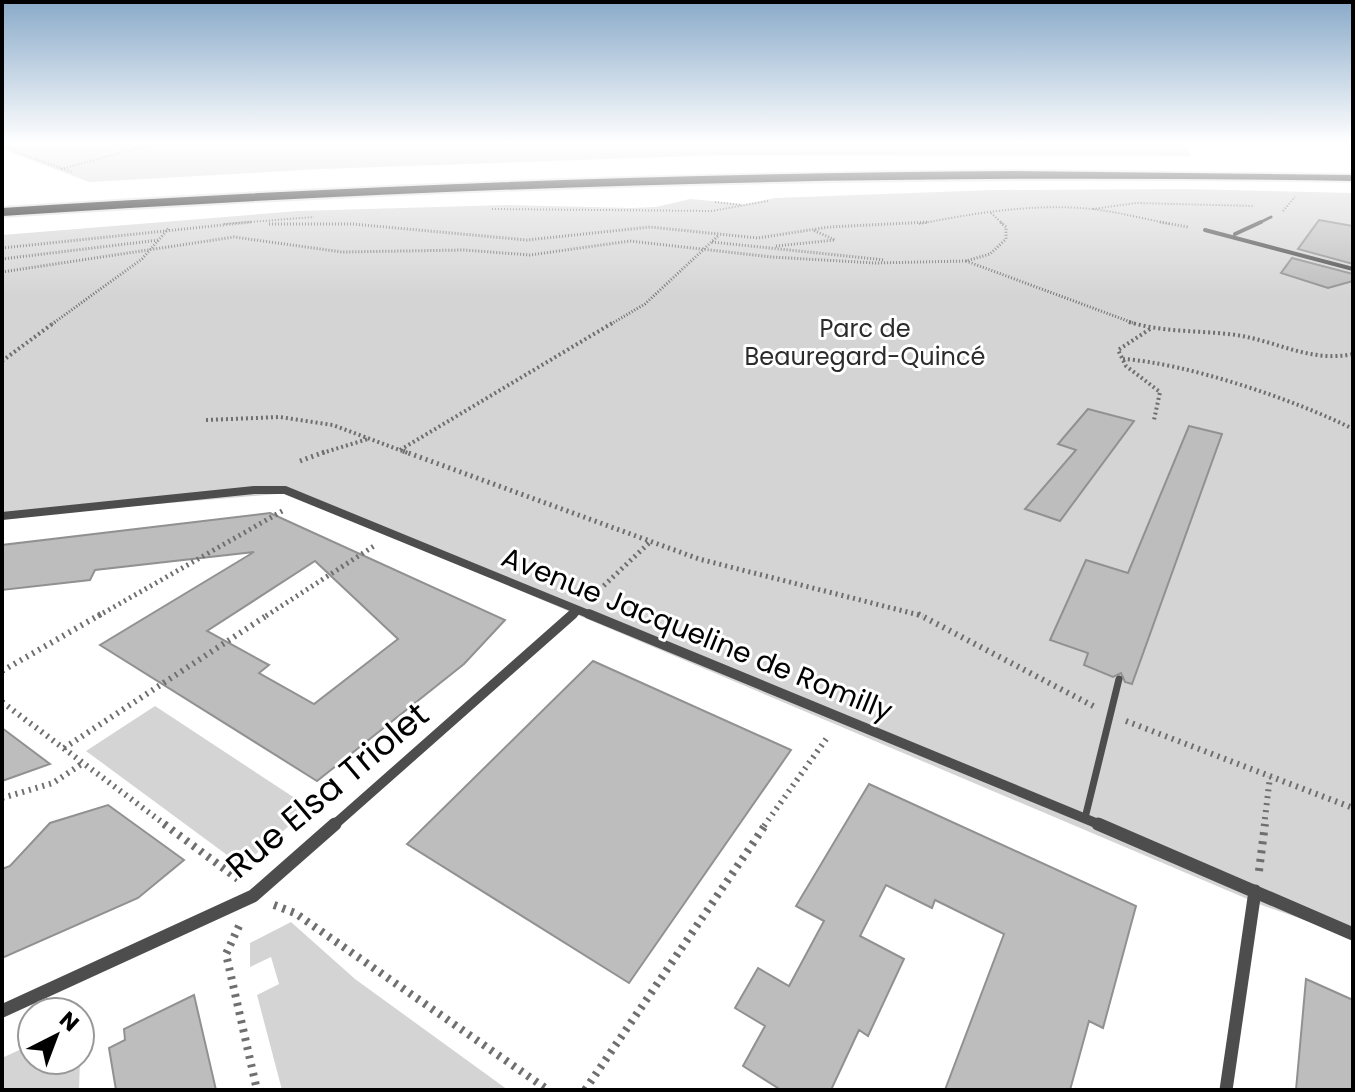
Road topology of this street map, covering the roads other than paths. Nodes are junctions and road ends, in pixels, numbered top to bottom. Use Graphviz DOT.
graph roads {
  1 [pos="102,195"];
  2 [pos="275,195"];
  3 [pos="2,201"];
  4 [pos="2,212"];
  5 [pos="1271,217"];
  6 [pos="1205,230"];
  7 [pos="1233,235"];
  8 [pos="1353,269"];
  9 [pos="2,516"];
  10 [pos="576,612"];
  11 [pos="1119,679"];
  12 [pos="1085,818"];
  13 [pos="1255,891"];
  14 [pos="1353,934"];
  15 [pos="2,1011"];
  16 [pos="1226,1090"];
  1 -- 3 [label="highway"];
  2 -- 4 [label="highway"];
  5 -- 7 [label="lane"];
  6 -- 7 [label="lane"];
  7 -- 8 [label="lane"];
  9 -- 10 [label="street, Avenue Jacqueline de Romilly"];
  10 -- 12 [label="street, Avenue Jacqueline de Romilly"];
  10 -- 15 [label="street, Rue Elsa Triolet"];
  11 -- 12 [label="lane"];
  12 -- 13 [label="street, Avenue Jacqueline de Romilly"];
  13 -- 14 [label="street, Avenue Jacqueline de Romilly"];
  13 -- 16 [label="street"];
}
